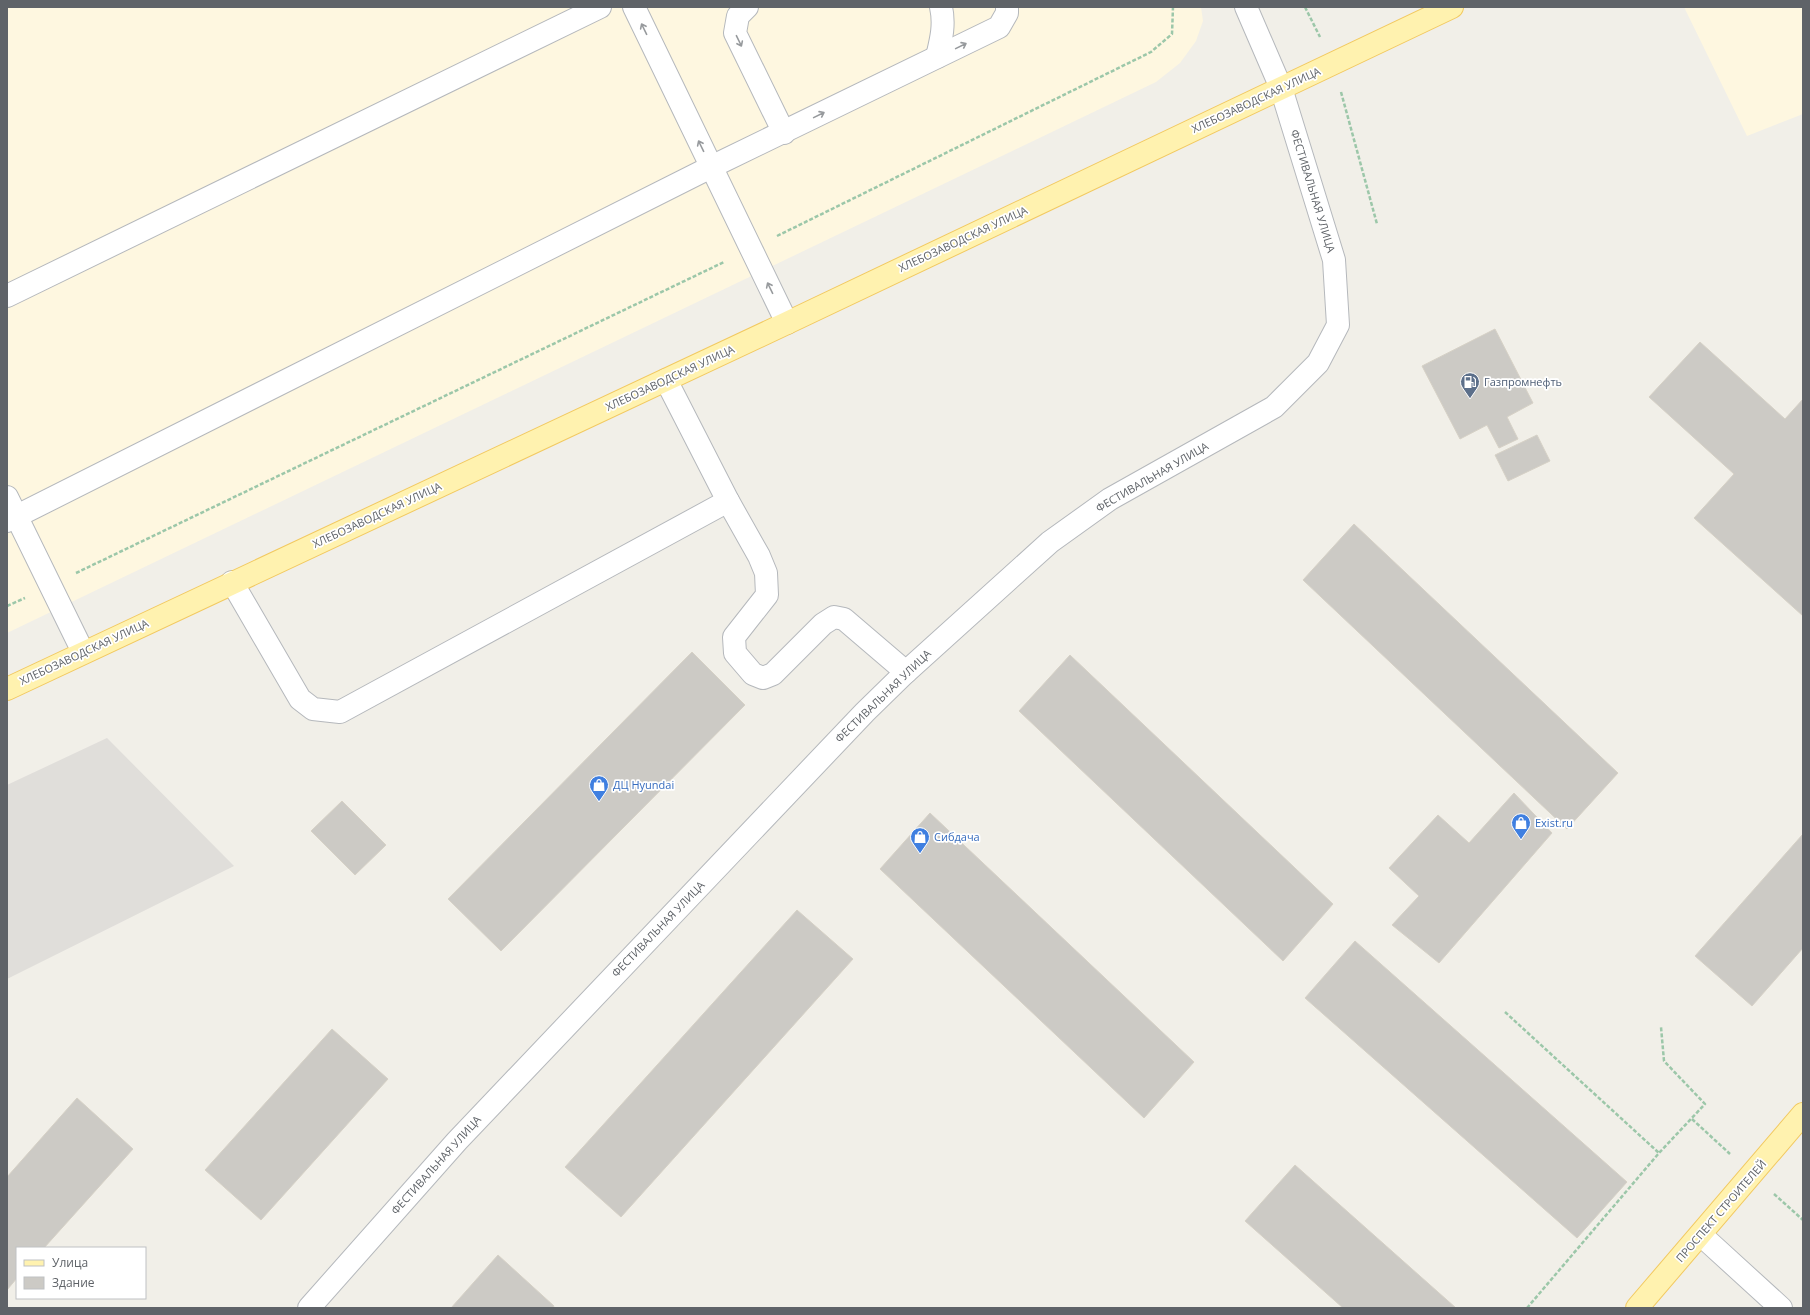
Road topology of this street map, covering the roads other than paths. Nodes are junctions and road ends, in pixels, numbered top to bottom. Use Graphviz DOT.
graph roads {
  1 [pos="600,7"];
  2 [pos="634,7"];
  3 [pos="747,7"];
  4 [pos="940,7"];
  5 [pos="1007,7"];
  6 [pos="1246,7"];
  7 [pos="1452,7"];
  8 [pos="937,57"];
  9 [pos="1281,88"];
  10 [pos="784,133"];
  11 [pos="711,167"];
  12 [pos="7,296"];
  13 [pos="787,323"];
  14 [pos="666,380"];
  15 [pos="7,497"];
  16 [pos="728,501"];
  17 [pos="12,519"];
  18 [pos="232,582"];
  19 [pos="83,652"];
  20 [pos="906,672"];
  21 [pos="7,689"];
  22 [pos="1803,1114"];
  23 [pos="1701,1235"];
  24 [pos="309,1308"];
  25 [pos="1637,1308"];
  26 [pos="1781,1308"];
  1 -- 12 [label="street"];
  11 -- 2 [label="street, one-way"];
  3 -- 10 [label="street, one-way"];
  4 -- 8 [label="street"];
  8 -- 5 [label="street, one-way"];
  6 -- 9 [label="street, ФЕСТИВАЛЬНАЯ УЛИЦА"];
  7 -- 9 [label="main road, ХЛЕБОЗАВОДСКАЯ УЛИЦА"];
  10 -- 8 [label="street, one-way"];
  9 -- 13 [label="main road, ХЛЕБОЗАВОДСКАЯ УЛИЦА"];
  9 -- 20 [label="street, ФЕСТИВАЛЬНАЯ УЛИЦА"];
  10 -- 11 [label="street"];
  13 -- 11 [label="street, one-way"];
  11 -- 17 [label="street"];
  13 -- 14 [label="main road, ХЛЕБОЗАВОДСКАЯ УЛИЦА"];
  14 -- 16 [label="street"];
  14 -- 18 [label="main road, ХЛЕБОЗАВОДСКАЯ УЛИЦА"];
  15 -- 17 [label="street"];
  16 -- 18 [label="street"];
  16 -- 20 [label="street"];
  17 -- 19 [label="street"];
  18 -- 19 [label="main road, ХЛЕБОЗАВОДСКАЯ УЛИЦА"];
  19 -- 21 [label="main road, ХЛЕБОЗАВОДСКАЯ УЛИЦА"];
  20 -- 24 [label="street, ФЕСТИВАЛЬНАЯ УЛИЦА"];
  22 -- 23 [label="main road, ПРОСПЕКТ СТРОИТЕЛЕЙ"];
  23 -- 25 [label="main road, ПРОСПЕКТ СТРОИТЕЛЕЙ"];
  23 -- 26 [label="street"];
}
